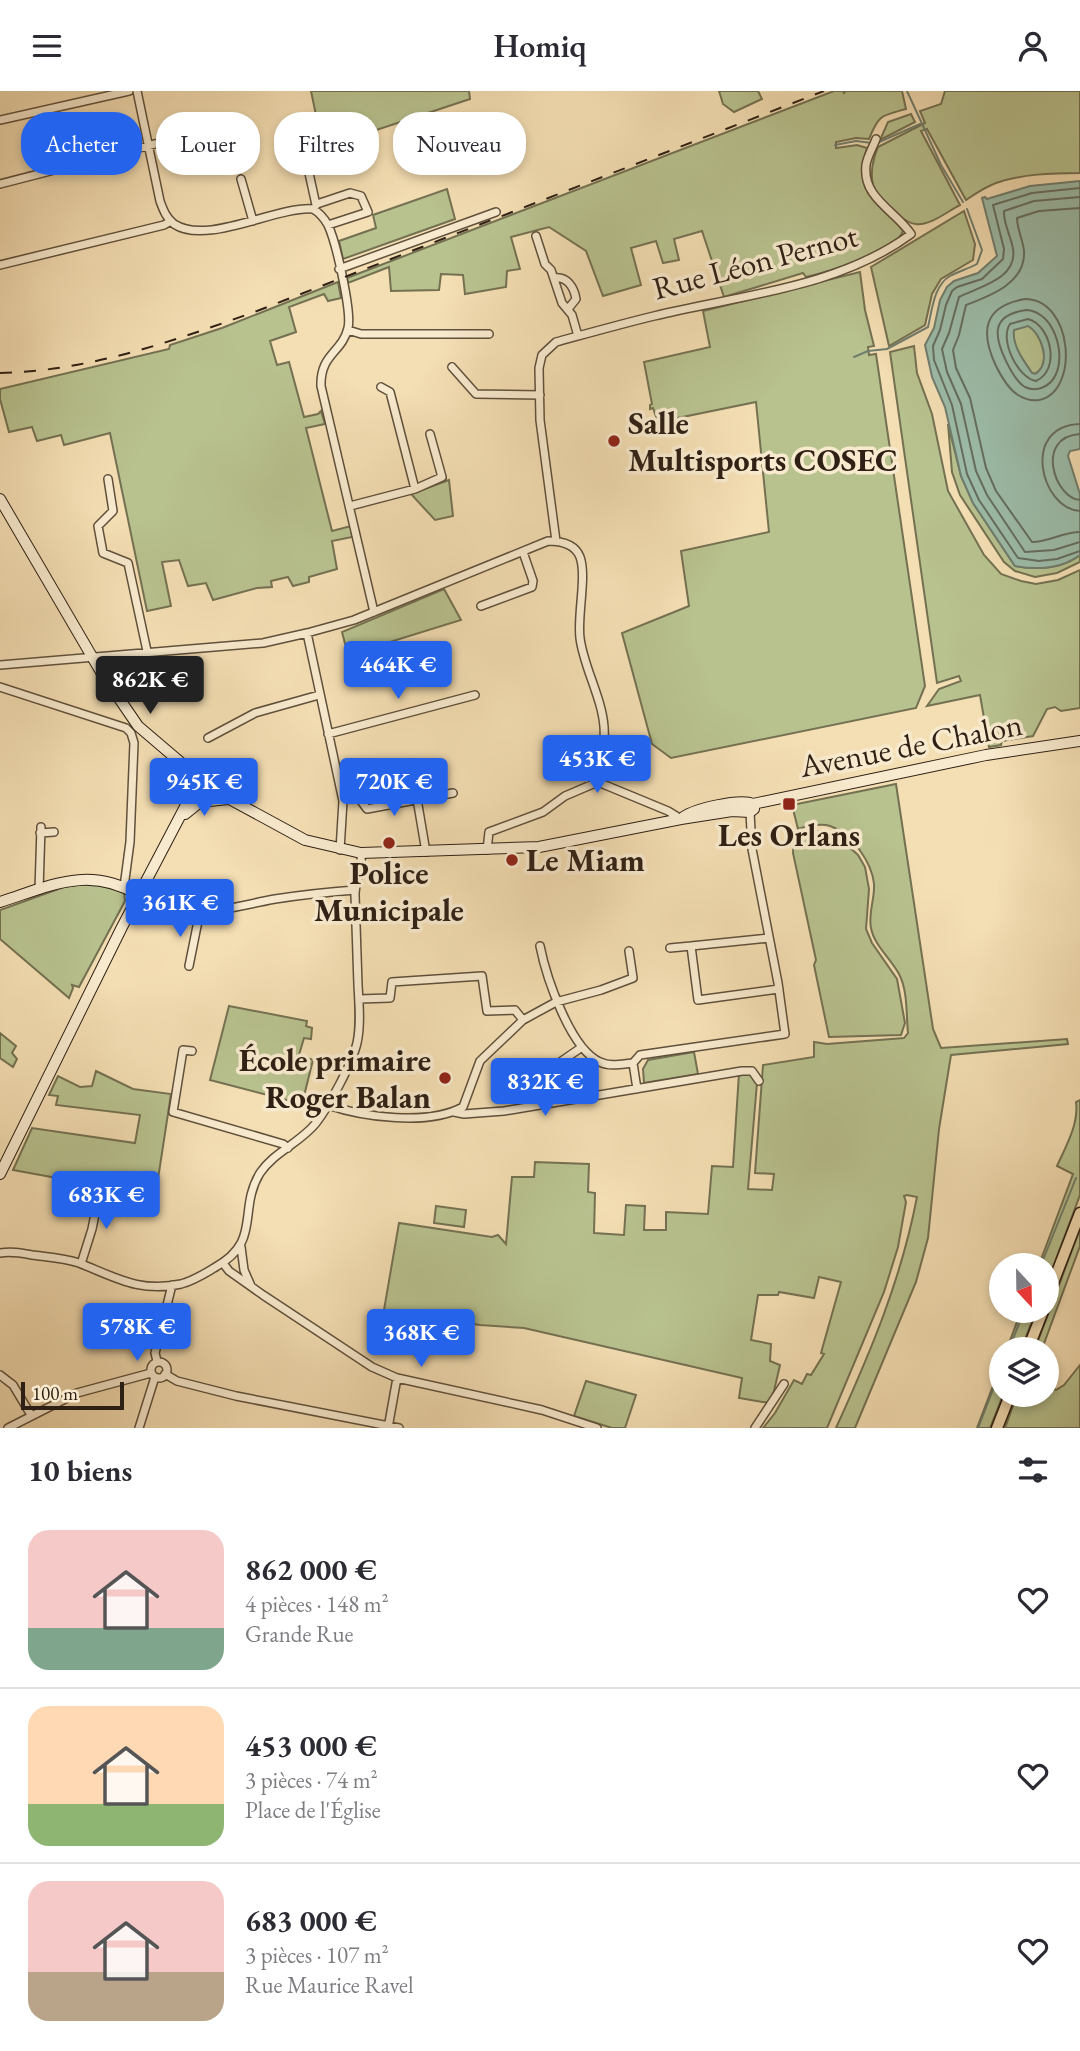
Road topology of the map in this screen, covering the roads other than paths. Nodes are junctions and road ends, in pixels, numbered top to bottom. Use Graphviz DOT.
graph roads {
  1 [pos="129,91"];
  2 [pos="137,91"];
  3 [pos="0,120"];
  4 [pos="875,142"];
  5 [pos="156,144"];
  6 [pos="148,146"];
  7 [pos="309,175"];
  8 [pos="241,179"];
  9 [pos="0,184"];
  10 [pos="315,206"];
  11 [pos="496,212"];
  12 [pos="171,221"];
  13 [pos="253,221"];
  14 [pos="328,225"];
  15 [pos="536,236"];
  16 [pos="0,265"];
  17 [pos="339,269"];
  18 [pos="554,278"];
  19 [pos="568,309"];
  20 [pos="348,330"];
  21 [pos="489,334"];
  22 [pos="579,336"];
  23 [pos="452,367"];
  24 [pos="381,387"];
  25 [pos="540,395"];
  26 [pos="430,434"];
  27 [pos="108,479"];
  28 [pos="415,489"];
  29 [pos="0,499"];
  30 [pos="350,506"];
  31 [pos="559,542"];
  32 [pos="523,552"];
  33 [pos="481,606"];
  34 [pos="374,612"];
  35 [pos="307,633"];
  36 [pos="147,651"];
  37 [pos="93,657"];
  38 [pos="0,665"];
  39 [pos="0,687"];
  40 [pos="319,695"];
  41 [pos="475,695"];
  42 [pos="328,734"];
  43 [pos="208,738"];
  44 [pos="1080,741"];
  45 [pos="199,780"];
  46 [pos="600,781"];
  47 [pos="341,790"];
  48 [pos="453,793"];
  49 [pos="228,799"];
  50 [pos="417,799"];
  51 [pos="749,807"];
  52 [pos="681,819"];
  53 [pos="176,825"];
  54 [pos="54,832"];
  55 [pos="340,850"];
  56 [pos="487,850"];
  57 [pos="426,852"];
  58 [pos="361,853"];
  59 [pos="124,887"];
  60 [pos="39,890"];
  61 [pos="355,890"];
  62 [pos="138,895"];
  63 [pos="0,902"];
  64 [pos="132,907"];
  65 [pos="197,914"];
  66 [pos="769,938"];
  67 [pos="540,946"];
  68 [pos="691,946"];
  69 [pos="670,948"];
  70 [pos="629,951"];
  71 [pos="189,966"];
  72 [pos="779,989"];
  73 [pos="359,999"];
  74 [pos="556,1002"];
  75 [pos="523,1020"];
  76 [pos="582,1047"];
  77 [pos="192,1051"];
  78 [pos="632,1063"];
  79 [pos="541,1076"];
  80 [pos="759,1081"];
  81 [pos="637,1089"];
  82 [pos="328,1105"];
  83 [pos="454,1112"];
  84 [pos="288,1148"];
  85 [pos="0,1174"];
  86 [pos="100,1190"];
  87 [pos="1080,1213"];
  88 [pos="241,1245"];
  89 [pos="0,1253"];
  90 [pos="223,1263"];
  91 [pos="81,1264"];
  92 [pos="1059,1267"];
  93 [pos="172,1285"];
  94 [pos="252,1286"];
  95 [pos="157,1361"];
  96 [pos="165,1374"];
  97 [pos="0,1375"];
  98 [pos="153,1375"];
  99 [pos="397,1378"];
  100 [pos="784,1384"];
  101 [pos="1005,1407"];
  102 [pos="31,1415"];
  103 [pos="389,1426"];
  104 [pos="8,1428"];
  105 [pos="139,1428"];
  106 [pos="399,1428"];
  107 [pos="597,1428"];
  108 [pos="755,1428"];
  109 [pos="997,1428"];
  1 -- 3 [label="street"];
  2 -- 6 [label="street"];
  4 -- 22 [label="street, Rue Léon Pernot"];
  5 -- 6 [label="street"];
  6 -- 9 [label="street"];
  6 -- 12 [label="street"];
  7 -- 10 [label="street"];
  8 -- 13 [label="street"];
  10 -- 13 [label="street"];
  10 -- 14 [label="street"];
  10 -- 14 [label="street"];
  11 -- 17 [label="street"];
  12 -- 13 [label="street"];
  12 -- 16 [label="street"];
  14 -- 17 [label="street"];
  15 -- 18 [label="street"];
  17 -- 20 [label="street"];
  18 -- 19 [label="street"];
  18 -- 19 [label="street"];
  19 -- 22 [label="street"];
  20 -- 21 [label="street"];
  20 -- 30 [label="street"];
  22 -- 25 [label="street, Rue Léon Pernot"];
  23 -- 25 [label="street"];
  24 -- 28 [label="street"];
  25 -- 31 [label="street, Rue Léon Pernot"];
  26 -- 28 [label="street"];
  27 -- 36 [label="street"];
  28 -- 30 [label="street"];
  29 -- 37 [label="main road, Avenue de Chalon"];
  30 -- 34 [label="street"];
  31 -- 32 [label="street"];
  31 -- 46 [label="street"];
  32 -- 33 [label="street"];
  32 -- 34 [label="street"];
  34 -- 35 [label="street"];
  35 -- 36 [label="street"];
  35 -- 40 [label="street"];
  36 -- 37 [label="street"];
  37 -- 38 [label="street"];
  37 -- 45 [label="main road, Avenue de Chalon"];
  39 -- 59 [label="street"];
  40 -- 42 [label="street"];
  40 -- 43 [label="street"];
  41 -- 42 [label="street"];
  42 -- 47 [label="street"];
  44 -- 51 [label="main road, Avenue de Chalon"];
  45 -- 49 [label="main road, Avenue de Chalon"];
  45 -- 53 [label="main road"];
  46 -- 52 [label="street"];
  46 -- 56 [label="street"];
  47 -- 50 [label="street"];
  47 -- 55 [label="street"];
  48 -- 50 [label="street"];
  49 -- 53 [label="main road"];
  49 -- 55 [label="main road, Avenue de Chalon"];
  50 -- 57 [label="street"];
  51 -- 52 [label="main road, Avenue de Chalon"];
  51 -- 66 [label="street"];
  52 -- 56 [label="main road, Avenue de Chalon"];
  53 -- 62 [label="main road"];
  54 -- 60 [label="street"];
  55 -- 58 [label="main road, Avenue de Chalon"];
  56 -- 57 [label="main road, Avenue de Chalon"];
  57 -- 58 [label="main road, Avenue de Chalon"];
  58 -- 61 [label="street"];
  59 -- 60 [label="main road"];
  59 -- 62 [label="main road"];
  60 -- 63 [label="main road"];
  61 -- 65 [label="street"];
  61 -- 73 [label="street"];
  62 -- 64 [label="main road"];
  64 -- 65 [label="street"];
  64 -- 85 [label="main road"];
  65 -- 71 [label="street"];
  66 -- 68 [label="street"];
  66 -- 72 [label="street"];
  67 -- 74 [label="street"];
  68 -- 69 [label="street"];
  68 -- 72 [label="street"];
  70 -- 74 [label="street"];
  72 -- 78 [label="street"];
  73 -- 75 [label="street"];
  73 -- 82 [label="street"];
  74 -- 75 [label="street"];
  74 -- 76 [label="street"];
  75 -- 83 [label="street"];
  76 -- 78 [label="street"];
  76 -- 79 [label="street"];
  77 -- 84 [label="street"];
  78 -- 81 [label="street"];
  80 -- 81 [label="street"];
  81 -- 83 [label="street"];
  82 -- 83 [label="street"];
  82 -- 84 [label="street"];
  84 -- 88 [label="street"];
  86 -- 91 [label="street"];
  87 -- 92 [label="main road"];
  88 -- 90 [label="street"];
  88 -- 94 [label="street"];
  89 -- 91 [label="street"];
  90 -- 93 [label="street"];
  90 -- 94 [label="street"];
  91 -- 93 [label="street"];
  93 -- 95 [label="street"];
  94 -- 99 [label="street"];
  95 -- 96 [label="street"];
  95 -- 98 [label="street"];
  96 -- 98 [label="street"];
  96 -- 103 [label="street"];
  97 -- 102 [label="street"];
  98 -- 102 [label="street"];
  98 -- 105 [label="street"];
  99 -- 103 [label="street"];
  99 -- 107 [label="street"];
  100 -- 108 [label="street"];
  101 -- 109 [label="main road"];
  102 -- 104 [label="street"];
  103 -- 106 [label="street"];
}
